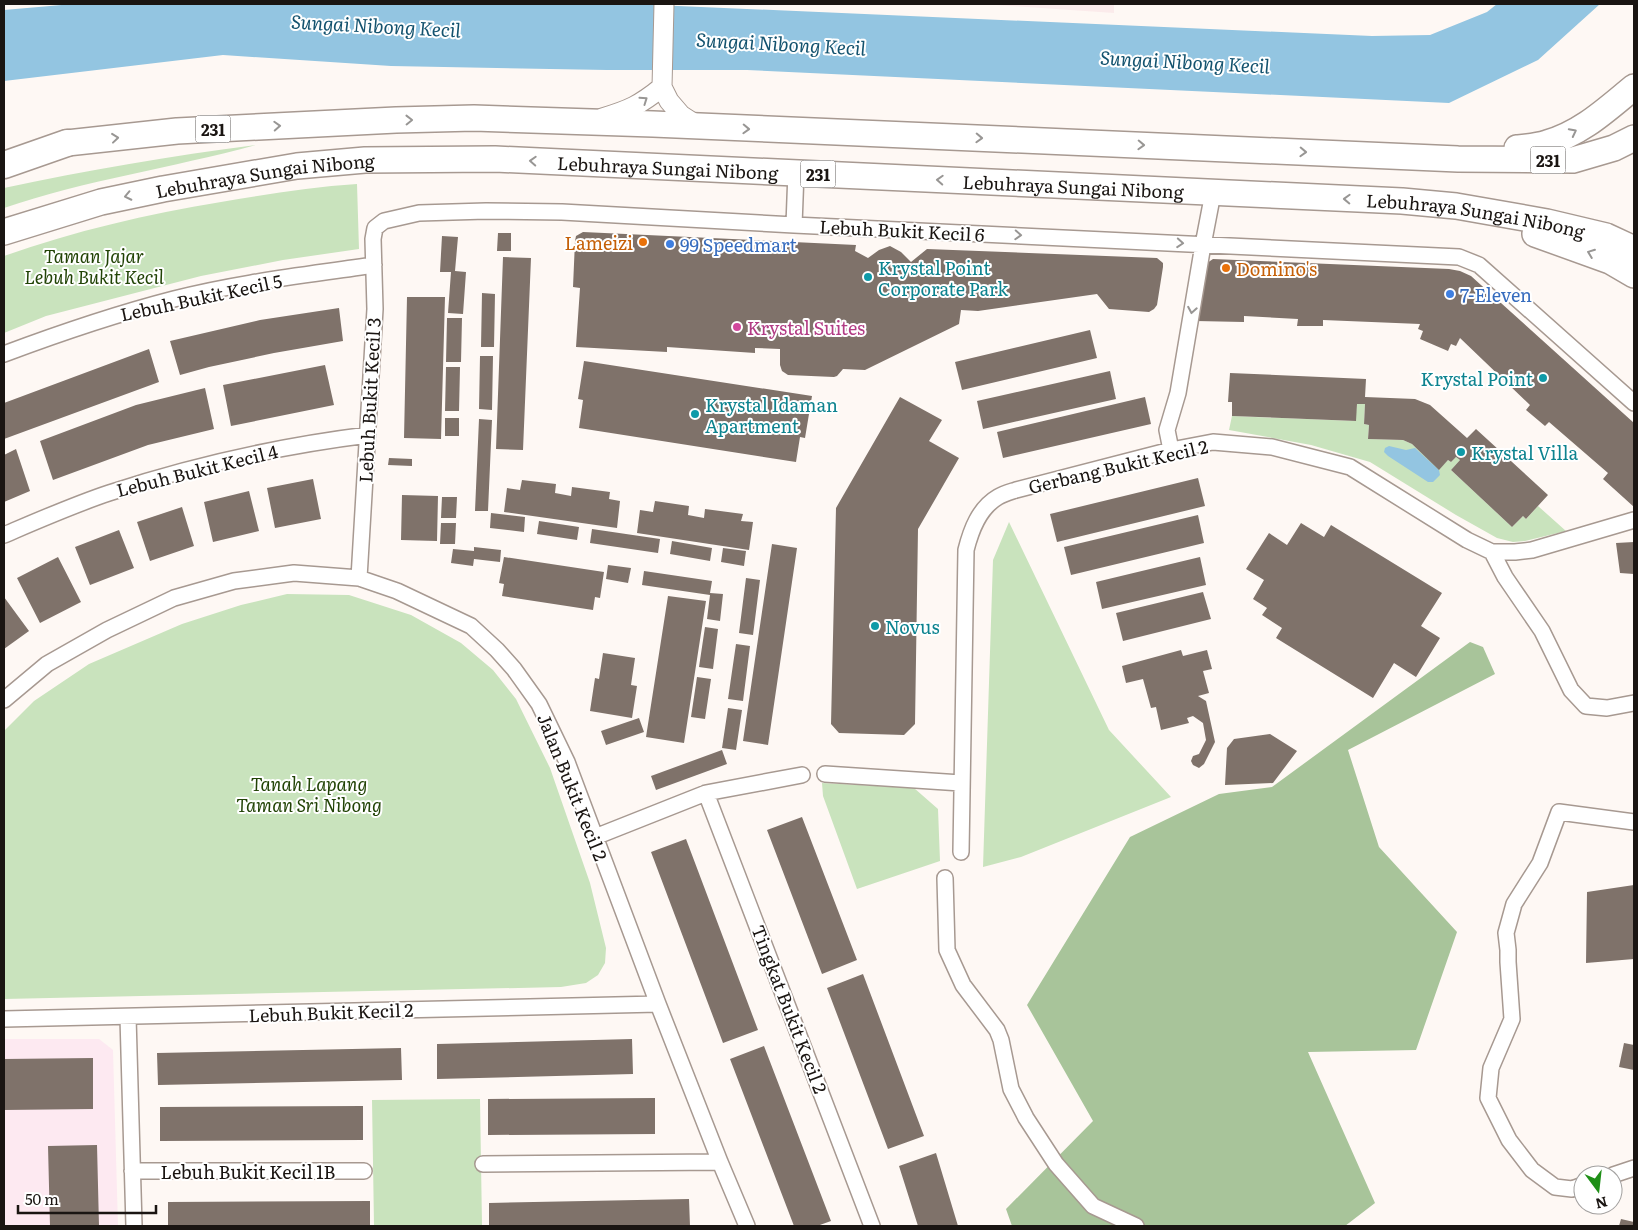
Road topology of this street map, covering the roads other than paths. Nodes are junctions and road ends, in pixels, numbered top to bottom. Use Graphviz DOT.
graph roads {
  1 [pos="664,4"];
  2 [pos="662,81"];
  3 [pos="1634,87"];
  4 [pos="591,122"];
  5 [pos="698,126"];
  6 [pos="1634,138"];
  7 [pos="67,143"];
  8 [pos="4,150"];
  9 [pos="1458,159"];
  10 [pos="4,164"];
  11 [pos="796,172"];
  12 [pos="1213,193"];
  13 [pos="1456,206"];
  14 [pos="379,224"];
  15 [pos="794,225"];
  16 [pos="4,232"];
  17 [pos="1209,245"];
  18 [pos="1634,249"];
  19 [pos="374,265"];
  20 [pos="1634,275"];
  21 [pos="4,354"];
  22 [pos="1634,404"];
  23 [pos="368,435"];
  24 [pos="1171,450"];
  25 [pos="1634,520"];
  26 [pos="4,535"];
  27 [pos="1492,552"];
  28 [pos="360,578"];
  29 [pos="4,700"];
  30 [pos="1634,703"];
  31 [pos="825,774"];
  32 [pos="802,775"];
  33 [pos="961,783"];
  34 [pos="706,793"];
  35 [pos="1634,822"];
  36 [pos="595,837"];
  37 [pos="961,852"];
  38 [pos="945,878"];
  39 [pos="658,1004"];
  40 [pos="128,1017"];
  41 [pos="4,1020"];
  42 [pos="720,1162"];
  43 [pos="483,1164"];
  44 [pos="132,1171"];
  45 [pos="364,1171"];
  46 [pos="1573,1188"];
  47 [pos="134,1226"];
  48 [pos="747,1226"];
  49 [pos="872,1226"];
  50 [pos="1136,1226"];
  1 -- 2 [label="street"];
  4 -- 2 [label="street, one-way"];
  2 -- 5 [label="street"];
  9 -- 3 [label="main road, one-way"];
  4 -- 5 [label="main road, 231"];
  7 -- 4 [label="main road, 231, one-way"];
  5 -- 9 [label="main road, 231, one-way"];
  6 -- 9 [label="main road, 231"];
  7 -- 8 [label="highway"];
  7 -- 10 [label="highway"];
  12 -- 11 [label="main road, Lebuhraya Sungai Nibong / 231, one-way"];
  11 -- 15 [label="street"];
  11 -- 16 [label="main road, Lebuhraya Sungai Nibong / 231, one-way"];
  13 -- 12 [label="main road, Lebuhraya Sungai Nibong / 231, one-way"];
  12 -- 17 [label="street"];
  13 -- 18 [label="main road, Lebuhraya Sungai Nibong / 231"];
  20 -- 13 [label="main road, one-way"];
  14 -- 15 [label="street, Lebuh Bukit Kecil 6"];
  14 -- 19 [label="street, Lebuh Bukit Kecil 3"];
  15 -- 17 [label="street, Lebuh Bukit Kecil 6, one-way"];
  17 -- 22 [label="street, Lebuh Bukit Kecil 6"];
  17 -- 24 [label="street, one-way"];
  19 -- 21 [label="street, Lebuh Bukit Kecil 5"];
  19 -- 23 [label="street, Lebuh Bukit Kecil 3"];
  23 -- 26 [label="street, Lebuh Bukit Kecil 4"];
  23 -- 28 [label="street, Lebuh Bukit Kecil 3"];
  24 -- 27 [label="street, Gerbang Bukit Kecil 2"];
  24 -- 33 [label="street, Gerbang Bukit Kecil 2"];
  25 -- 27 [label="street, Gerbang Bukit Kecil 2"];
  27 -- 30 [label="street"];
  28 -- 29 [label="street, Jalan Bukit Kecil 2"];
  28 -- 36 [label="street, Jalan Bukit Kecil 2"];
  31 -- 33 [label="street"];
  32 -- 34 [label="street"];
  33 -- 37 [label="street, Gerbang Bukit Kecil 2"];
  34 -- 36 [label="street"];
  34 -- 49 [label="street, Tingkat Bukit Kecil 2"];
  35 -- 46 [label="street"];
  36 -- 39 [label="street, Jalan Bukit Kecil 2"];
  38 -- 50 [label="street"];
  39 -- 40 [label="street, Lebuh Bukit Kecil 2"];
  39 -- 42 [label="street, Jalan Bukit Kecil 2"];
  40 -- 41 [label="street, Lebuh Bukit Kecil 2"];
  40 -- 44 [label="street"];
  42 -- 43 [label="street"];
  42 -- 48 [label="street, Jalan Bukit Kecil 2"];
  44 -- 45 [label="street, Lebuh Bukit Kecil 1B"];
  44 -- 47 [label="street"];
}
